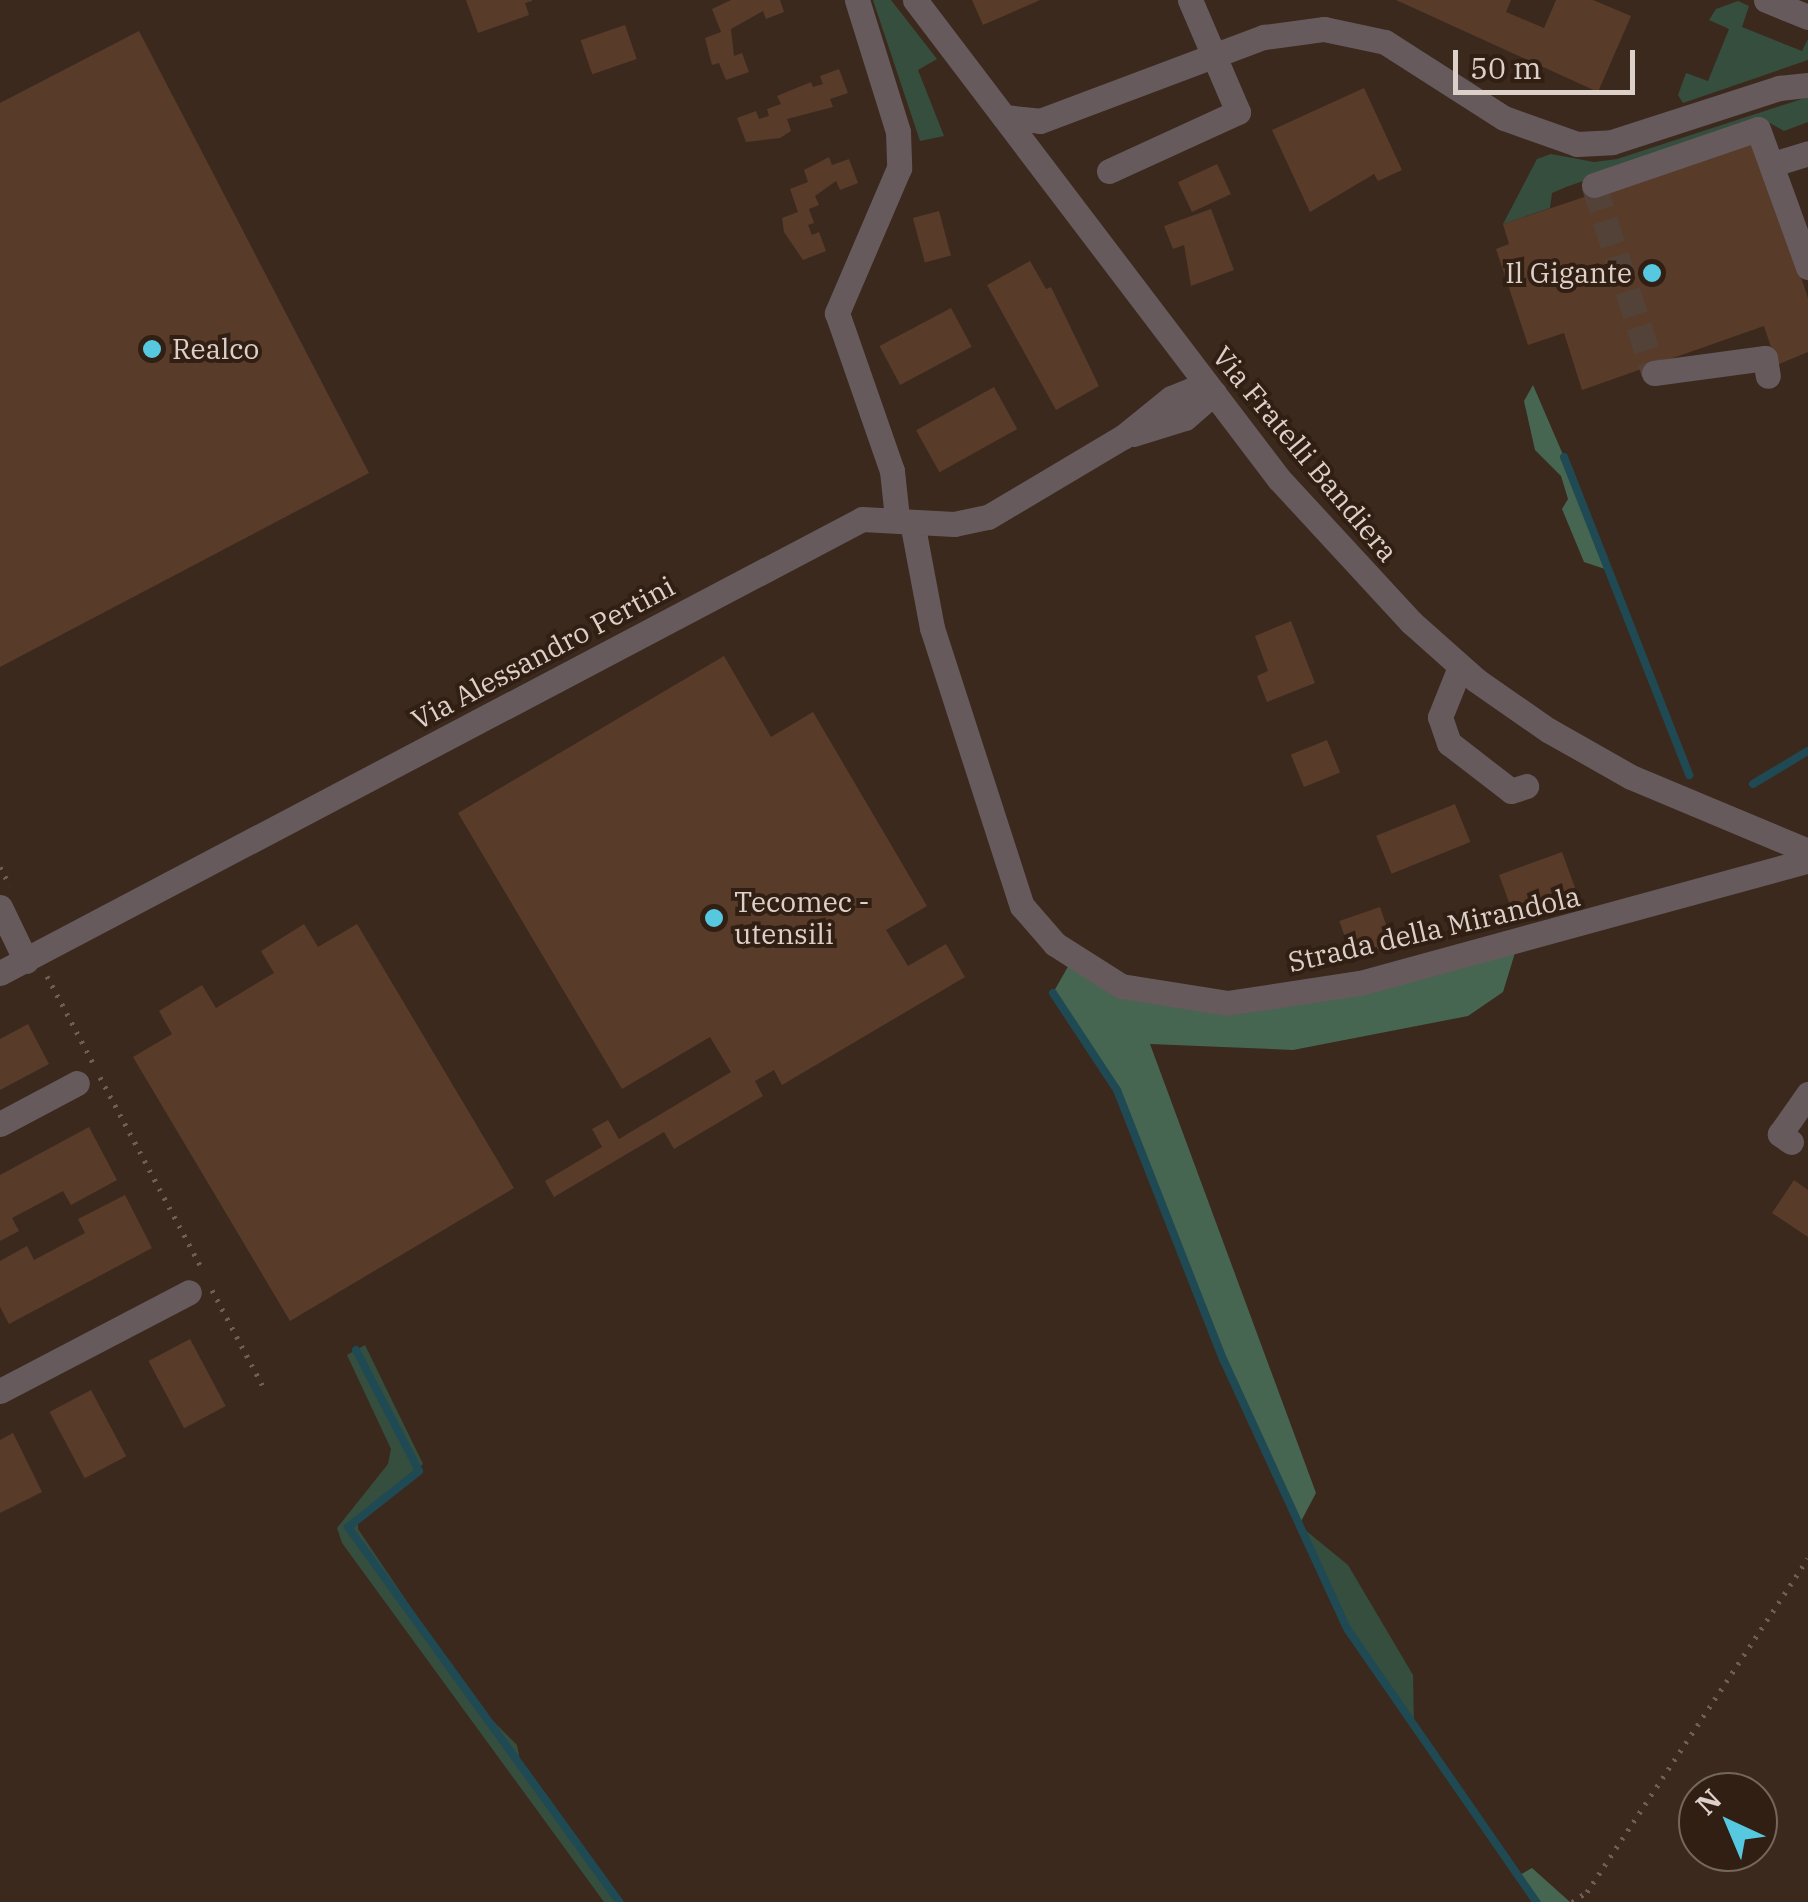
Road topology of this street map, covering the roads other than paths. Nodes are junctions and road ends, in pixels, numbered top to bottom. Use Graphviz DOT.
graph roads {
  1 [pos="857,0"];
  2 [pos="915,0"];
  3 [pos="1190,0"];
  4 [pos="1766,0"];
  5 [pos="1808,17"];
  6 [pos="1213,55"];
  7 [pos="1808,72"];
  8 [pos="1808,86"];
  9 [pos="1779,88"];
  10 [pos="1066,114"];
  11 [pos="1004,117"];
  12 [pos="1808,153"];
  13 [pos="1774,164"];
  14 [pos="1044,169"];
  15 [pos="1109,171"];
  16 [pos="1594,185"];
  17 [pos="1808,268"];
  18 [pos="1654,373"];
  19 [pos="1768,376"];
  20 [pos="1214,394"];
  21 [pos="904,520"];
  22 [pos="1460,667"];
  23 [pos="1526,786"];
  24 [pos="1806,857"];
  25 [pos="0,907"];
  26 [pos="31,958"];
  27 [pos="0,974"];
  28 [pos="77,1084"];
  29 [pos="1808,1094"];
  30 [pos="0,1124"];
  31 [pos="1791,1142"];
  32 [pos="189,1292"];
  33 [pos="0,1391"];
  1 -- 21 [label="street, Strada della Mirandola"];
  2 -- 11 [label="street, Via Fratelli Bandiera"];
  3 -- 6 [label="street"];
  4 -- 5 [label="street"];
  6 -- 9 [label="street"];
  6 -- 10 [label="street"];
  6 -- 15 [label="street"];
  7 -- 9 [label="street"];
  8 -- 9 [label="street"];
  10 -- 11 [label="street"];
  10 -- 14 [label="street"];
  11 -- 14 [label="street, Via Fratelli Bandiera"];
  12 -- 13 [label="street"];
  13 -- 16 [label="street"];
  13 -- 17 [label="street"];
  14 -- 20 [label="street, Via Fratelli Bandiera"];
  18 -- 19 [label="street"];
  20 -- 21 [label="street, Via Alessandro Pertini"];
  20 -- 22 [label="street, Via Fratelli Bandiera"];
  21 -- 24 [label="street, Strada della Mirandola"];
  21 -- 26 [label="street, Via Alessandro Pertini"];
  22 -- 23 [label="street"];
  22 -- 24 [label="street, Via Fratelli Bandiera"];
  25 -- 26 [label="street"];
  26 -- 27 [label="street, Via Alessandro Pertini"];
  28 -- 30 [label="street"];
  29 -- 31 [label="street"];
  32 -- 33 [label="street"];
}
